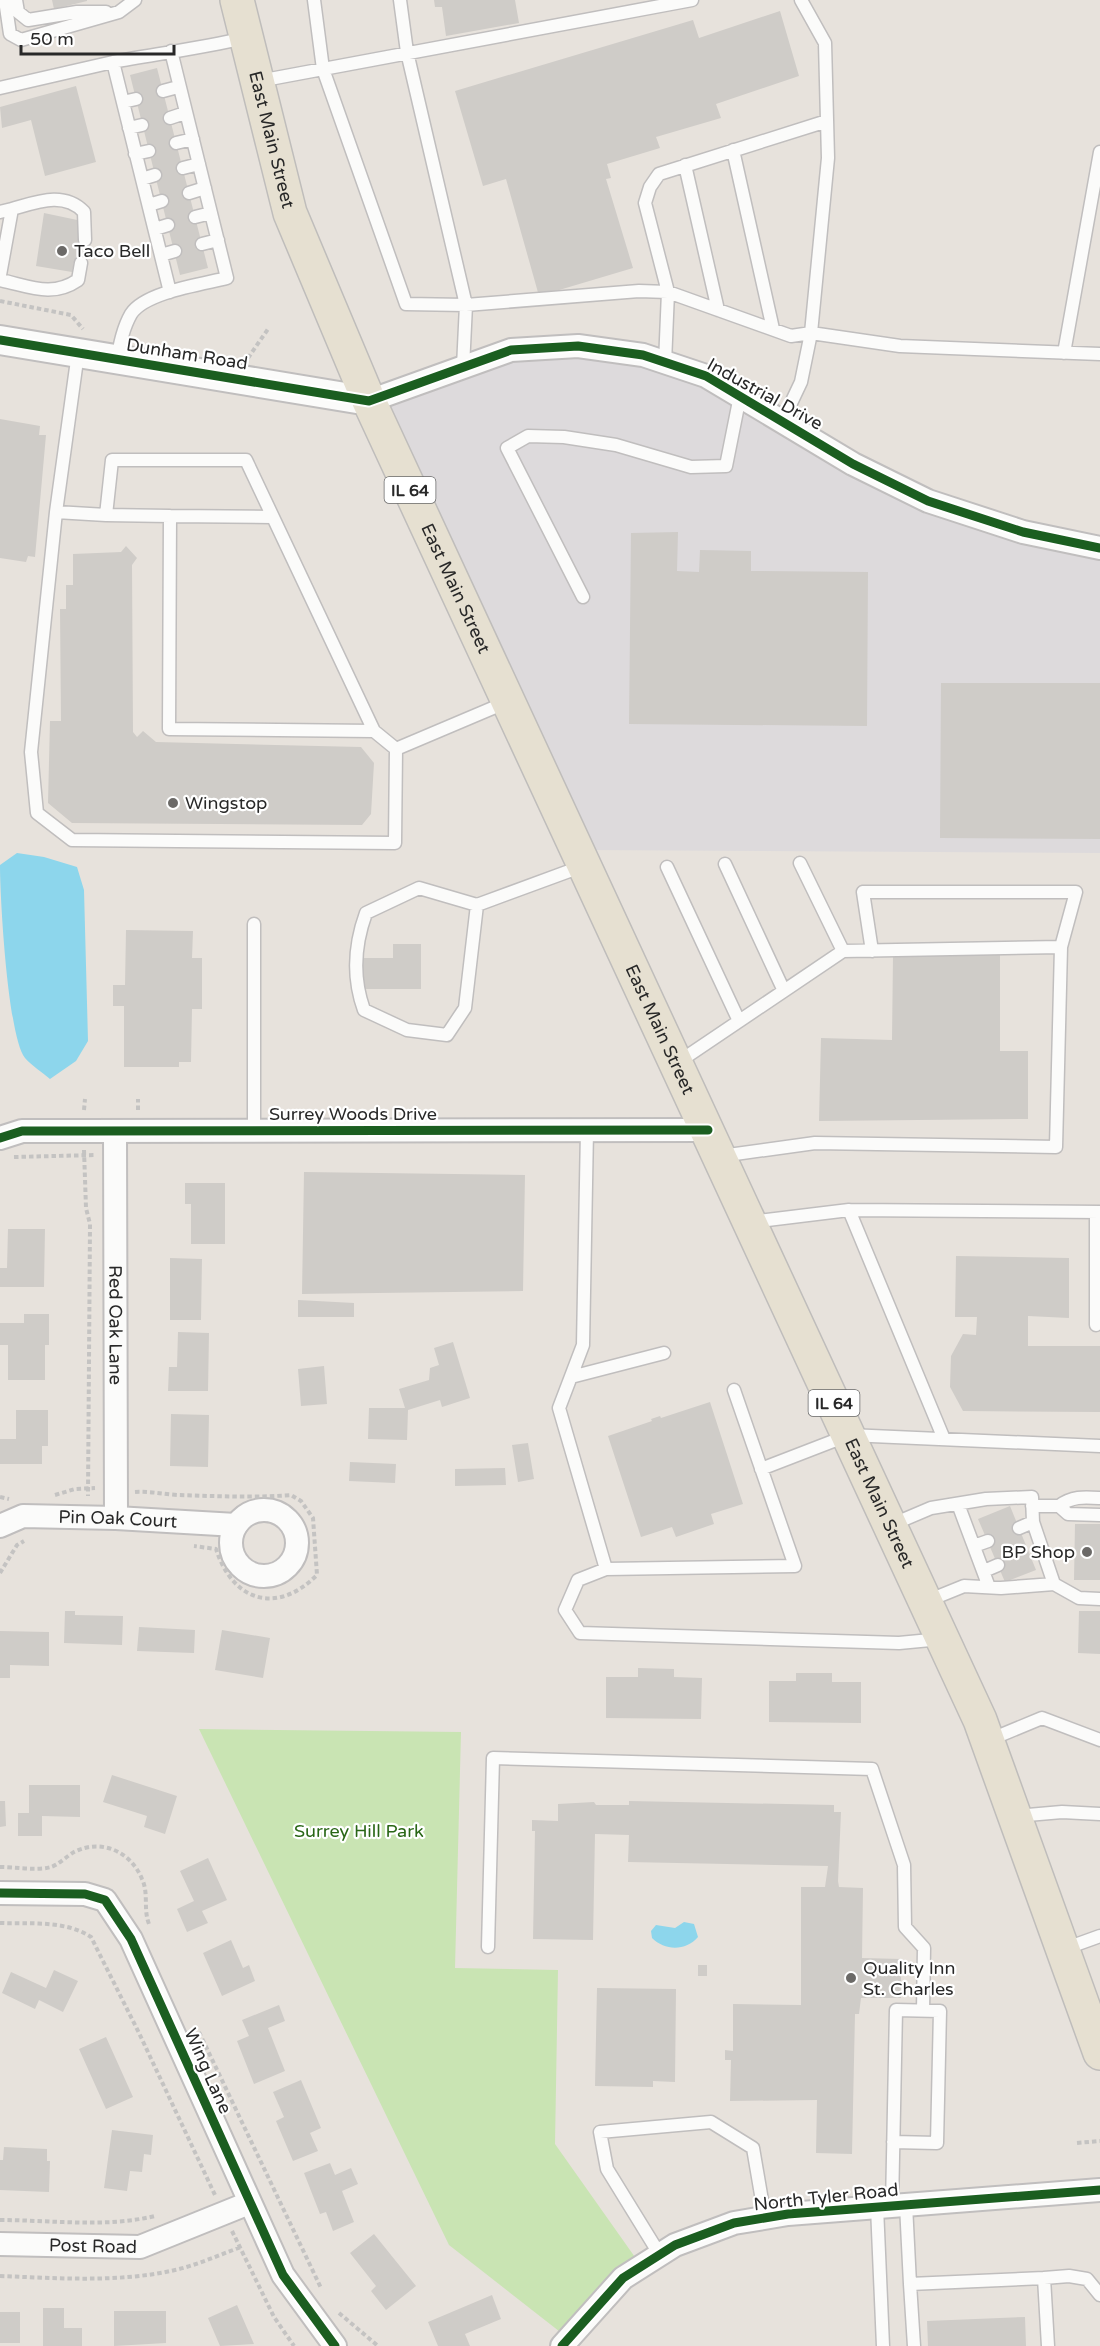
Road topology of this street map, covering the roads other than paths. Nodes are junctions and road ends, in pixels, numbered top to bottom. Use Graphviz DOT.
graph roads {
  1 [pos="5,0"];
  2 [pos="16,0"];
  3 [pos="135,0"];
  4 [pos="237,0"];
  5 [pos="314,0"];
  6 [pos="400,0"];
  7 [pos="692,0"];
  8 [pos="801,0"];
  9 [pos="119,12"];
  10 [pos="5,37"];
  11 [pos="246,38"];
  12 [pos="171,51"];
  13 [pos="407,52"];
  14 [pos="113,62"];
  15 [pos="323,69"];
  16 [pos="258,81"];
  17 [pos="178,87"];
  18 [pos="0,88"];
  19 [pos="163,91"];
  20 [pos="136,99"];
  21 [pos="123,102"];
  22 [pos="185,113"];
  23 [pos="170,118"];
  24 [pos="827,121"];
  25 [pos="142,125"];
  26 [pos="129,128"];
  27 [pos="193,139"];
  28 [pos="176,143"];
  29 [pos="733,150"];
  30 [pos="149,151"];
  31 [pos="1100,152"];
  32 [pos="135,154"];
  33 [pos="199,164"];
  34 [pos="685,165"];
  35 [pos="183,168"];
  36 [pos="155,175"];
  37 [pos="142,179"];
  38 [pos="205,188"];
  39 [pos="189,193"];
  40 [pos="162,201"];
  41 [pos="148,205"];
  42 [pos="6,210"];
  43 [pos="211,213"];
  44 [pos="195,217"];
  45 [pos="168,225"];
  46 [pos="155,229"];
  47 [pos="85,240"];
  48 [pos="218,240"];
  49 [pos="202,244"];
  50 [pos="175,251"];
  51 [pos="161,255"];
  52 [pos="81,263"];
  53 [pos="0,275"];
  54 [pos="0,280"];
  55 [pos="170,292"];
  56 [pos="668,292"];
  57 [pos="466,305"];
  58 [pos="718,310"];
  59 [pos="773,329"];
  60 [pos="811,333"];
  61 [pos="0,340"];
  62 [pos="85,343"];
  63 [pos="1064,353"];
  64 [pos="1100,354"];
  65 [pos="117,359"];
  66 [pos="665,363"];
  67 [pos="463,367"];
  68 [pos="740,396"];
  69 [pos="369,401"];
  70 [pos="783,420"];
  71 [pos="57,512"];
  72 [pos="106,515"];
  73 [pos="170,516"];
  74 [pos="272,517"];
  75 [pos="1100,548"];
  76 [pos="583,597"];
  77 [pos="509,702"];
  78 [pos="374,731"];
  79 [pos="396,749"];
  80 [pos="800,863"];
  81 [pos="725,864"];
  82 [pos="585,865"];
  83 [pos="667,867"];
  84 [pos="477,905"];
  85 [pos="254,924"];
  86 [pos="1061,947"];
  87 [pos="843,951"];
  88 [pos="872,951"];
  89 [pos="784,991"];
  90 [pos="739,1021"];
  91 [pos="677,1063"];
  92 [pos="254,1130"];
  93 [pos="588,1130"];
  94 [pos="115,1131"];
  95 [pos="714,1143"];
  96 [pos="2,1148"];
  97 [pos="849,1210"];
  98 [pos="1098,1212"];
  99 [pos="750,1222"];
  100 [pos="1096,1325"];
  101 [pos="664,1353"];
  102 [pos="571,1377"];
  103 [pos="734,1390"];
  104 [pos="849,1435"];
  105 [pos="944,1439"];
  106 [pos="1100,1446"];
  107 [pos="761,1469"];
  108 [pos="1100,1498"];
  109 [pos="958,1504"];
  110 [pos="1032,1506"];
  111 [pos="1059,1506"];
  112 [pos="1100,1515"];
  113 [pos="116,1518"];
  114 [pos="1033,1522"];
  115 [pos="236,1525"];
  116 [pos="0,1526"];
  117 [pos="891,1526"];
  118 [pos="1019,1528"];
  119 [pos="988,1541"];
  120 [pos="974,1546"];
  121 [pos="1041,1548"];
  122 [pos="1029,1553"];
  123 [pos="998,1565"];
  124 [pos="606,1569"];
  125 [pos="984,1572"];
  126 [pos="1054,1584"];
  127 [pos="990,1587"];
  128 [pos="1100,1599"];
  129 [pos="926,1601"];
  130 [pos="943,1639"];
  131 [pos="988,1740"];
  132 [pos="1100,1740"];
  133 [pos="1100,1814"];
  134 [pos="1015,1816"];
  135 [pos="0,1893"];
  136 [pos="1100,1936"];
  137 [pos="488,1947"];
  138 [pos="1063,1949"];
  139 [pos="923,2011"];
  140 [pos="1100,2053"];
  141 [pos="893,2142"];
  142 [pos="1100,2190"];
  143 [pos="249,2203"];
  144 [pos="892,2206"];
  145 [pos="765,2218"];
  146 [pos="0,2244"];
  147 [pos="660,2255"];
  148 [pos="1044,2277"];
  149 [pos="910,2284"];
  150 [pos="1100,2295"];
  151 [pos="334,2346"];
  152 [pos="562,2346"];
  153 [pos="883,2346"];
  154 [pos="914,2346"];
  155 [pos="1048,2346"];
  1 -- 10 [label="lane"];
  2 -- 9 [label="lane"];
  3 -- 9 [label="lane"];
  4 -- 11 [label="main road, East Main Street / IL 64"];
  5 -- 15 [label="lane"];
  6 -- 13 [label="lane"];
  7 -- 13 [label="lane"];
  8 -- 24 [label="lane"];
  9 -- 10 [label="lane"];
  11 -- 12 [label="lane"];
  11 -- 16 [label="main road, East Main Street / IL 64"];
  12 -- 14 [label="lane"];
  12 -- 17 [label="lane"];
  13 -- 15 [label="lane"];
  13 -- 57 [label="lane"];
  14 -- 18 [label="lane"];
  14 -- 21 [label="lane"];
  15 -- 16 [label="lane"];
  15 -- 57 [label="lane"];
  16 -- 69 [label="main road, East Main Street / IL 64"];
  17 -- 19 [label="lane"];
  17 -- 22 [label="lane"];
  20 -- 21 [label="lane"];
  21 -- 26 [label="lane"];
  22 -- 23 [label="lane"];
  22 -- 27 [label="lane"];
  24 -- 29 [label="lane"];
  24 -- 60 [label="lane"];
  25 -- 26 [label="lane"];
  26 -- 32 [label="lane"];
  27 -- 28 [label="lane"];
  27 -- 33 [label="lane"];
  29 -- 34 [label="lane"];
  29 -- 59 [label="lane"];
  30 -- 32 [label="lane"];
  31 -- 63 [label="lane"];
  32 -- 37 [label="lane"];
  33 -- 35 [label="lane"];
  33 -- 38 [label="lane"];
  34 -- 56 [label="lane"];
  34 -- 58 [label="lane"];
  36 -- 37 [label="lane"];
  37 -- 41 [label="lane"];
  38 -- 39 [label="lane"];
  38 -- 43 [label="lane"];
  40 -- 41 [label="lane"];
  41 -- 46 [label="lane"];
  42 -- 47 [label="lane"];
  42 -- 53 [label="lane"];
  43 -- 44 [label="lane"];
  43 -- 48 [label="lane"];
  45 -- 46 [label="lane"];
  46 -- 51 [label="lane"];
  48 -- 49 [label="lane"];
  48 -- 55 [label="lane"];
  50 -- 51 [label="lane"];
  51 -- 55 [label="lane"];
  52 -- 54 [label="lane"];
  55 -- 65 [label="lane"];
  56 -- 57 [label="lane"];
  56 -- 58 [label="lane"];
  56 -- 66 [label="lane"];
  57 -- 67 [label="lane"];
  58 -- 59 [label="lane"];
  59 -- 60 [label="lane"];
  60 -- 63 [label="lane"];
  60 -- 70 [label="lane"];
  61 -- 62 [label="street, Dunham Road"];
  62 -- 65 [label="street, Dunham Road"];
  62 -- 71 [label="lane"];
  63 -- 64 [label="lane"];
  65 -- 69 [label="street, Dunham Road"];
  66 -- 67 [label="street, Industrial Drive"];
  66 -- 68 [label="street, Industrial Drive"];
  67 -- 69 [label="street, Industrial Drive"];
  68 -- 70 [label="street, Industrial Drive"];
  68 -- 76 [label="lane"];
  69 -- 77 [label="main road, East Main Street / IL 64"];
  70 -- 75 [label="street, Industrial Drive"];
  71 -- 72 [label="lane"];
  71 -- 79 [label="lane"];
  72 -- 73 [label="lane"];
  72 -- 74 [label="lane"];
  73 -- 74 [label="lane"];
  73 -- 78 [label="lane"];
  74 -- 78 [label="lane"];
  77 -- 79 [label="lane"];
  77 -- 82 [label="main road, East Main Street / IL 64"];
  78 -- 79 [label="lane"];
  80 -- 87 [label="lane"];
  81 -- 89 [label="lane"];
  82 -- 84 [label="lane"];
  82 -- 91 [label="main road, East Main Street / IL 64"];
  83 -- 90 [label="lane"];
  84 -- 84 [label="lane"];
  85 -- 92 [label="lane"];
  86 -- 88 [label="lane"];
  86 -- 88 [label="lane"];
  86 -- 95 [label="lane"];
  87 -- 88 [label="lane"];
  87 -- 89 [label="lane"];
  89 -- 90 [label="lane"];
  90 -- 91 [label="lane"];
  91 -- 95 [label="main road, East Main Street / IL 64"];
  92 -- 93 [label="street, Surrey Woods Drive"];
  92 -- 94 [label="street, Surrey Woods Drive"];
  93 -- 95 [label="street, Surrey Woods Drive"];
  93 -- 102 [label="lane"];
  94 -- 96 [label="street, Surrey Woods Drive"];
  94 -- 113 [label="street, Red Oak Lane"];
  95 -- 99 [label="main road, East Main Street / IL 64"];
  97 -- 98 [label="lane"];
  97 -- 99 [label="lane"];
  97 -- 105 [label="lane"];
  98 -- 100 [label="lane"];
  99 -- 104 [label="main road, East Main Street / IL 64"];
  101 -- 102 [label="lane"];
  102 -- 124 [label="lane"];
  103 -- 107 [label="lane"];
  104 -- 105 [label="lane"];
  104 -- 107 [label="lane"];
  104 -- 117 [label="main road, East Main Street / IL 64"];
  105 -- 106 [label="lane"];
  107 -- 124 [label="lane"];
  108 -- 111 [label="lane"];
  109 -- 110 [label="lane"];
  109 -- 117 [label="lane"];
  109 -- 120 [label="lane"];
  110 -- 111 [label="lane"];
  110 -- 114 [label="lane"];
  111 -- 112 [label="lane"];
  113 -- 115 [label="street, Pin Oak Court"];
  113 -- 116 [label="street, Pin Oak Court"];
  114 -- 118 [label="lane"];
  114 -- 121 [label="lane"];
  117 -- 129 [label="main road, East Main Street / IL 64"];
  119 -- 120 [label="lane"];
  120 -- 125 [label="lane"];
  121 -- 122 [label="lane"];
  121 -- 126 [label="lane"];
  123 -- 125 [label="lane"];
  124 -- 130 [label="lane"];
  125 -- 127 [label="lane"];
  126 -- 127 [label="lane"];
  126 -- 128 [label="lane"];
  127 -- 129 [label="lane"];
  129 -- 130 [label="main road, East Main Street / IL 64"];
  130 -- 131 [label="main road, East Main Street / IL 64"];
  131 -- 132 [label="lane"];
  131 -- 134 [label="main road, East Main Street / IL 64"];
  133 -- 134 [label="lane"];
  134 -- 138 [label="main road, East Main Street / IL 64"];
  135 -- 143 [label="street, Wing Lane"];
  136 -- 138 [label="lane"];
  137 -- 139 [label="lane"];
  138 -- 140 [label="main road, East Main Street / IL 64"];
  139 -- 141 [label="lane"];
  139 -- 141 [label="lane"];
  141 -- 144 [label="lane"];
  142 -- 144 [label="street, North Tyler Road"];
  143 -- 146 [label="street, Post Road"];
  143 -- 151 [label="street, Wing Lane"];
  144 -- 145 [label="street, North Tyler Road"];
  144 -- 149 [label="lane"];
  144 -- 153 [label="lane"];
  145 -- 147 [label="street, North Tyler Road"];
  145 -- 147 [label="lane"];
  147 -- 152 [label="street, North Tyler Road"];
  148 -- 149 [label="lane"];
  148 -- 150 [label="lane"];
  148 -- 155 [label="lane"];
  149 -- 154 [label="lane"];
}
